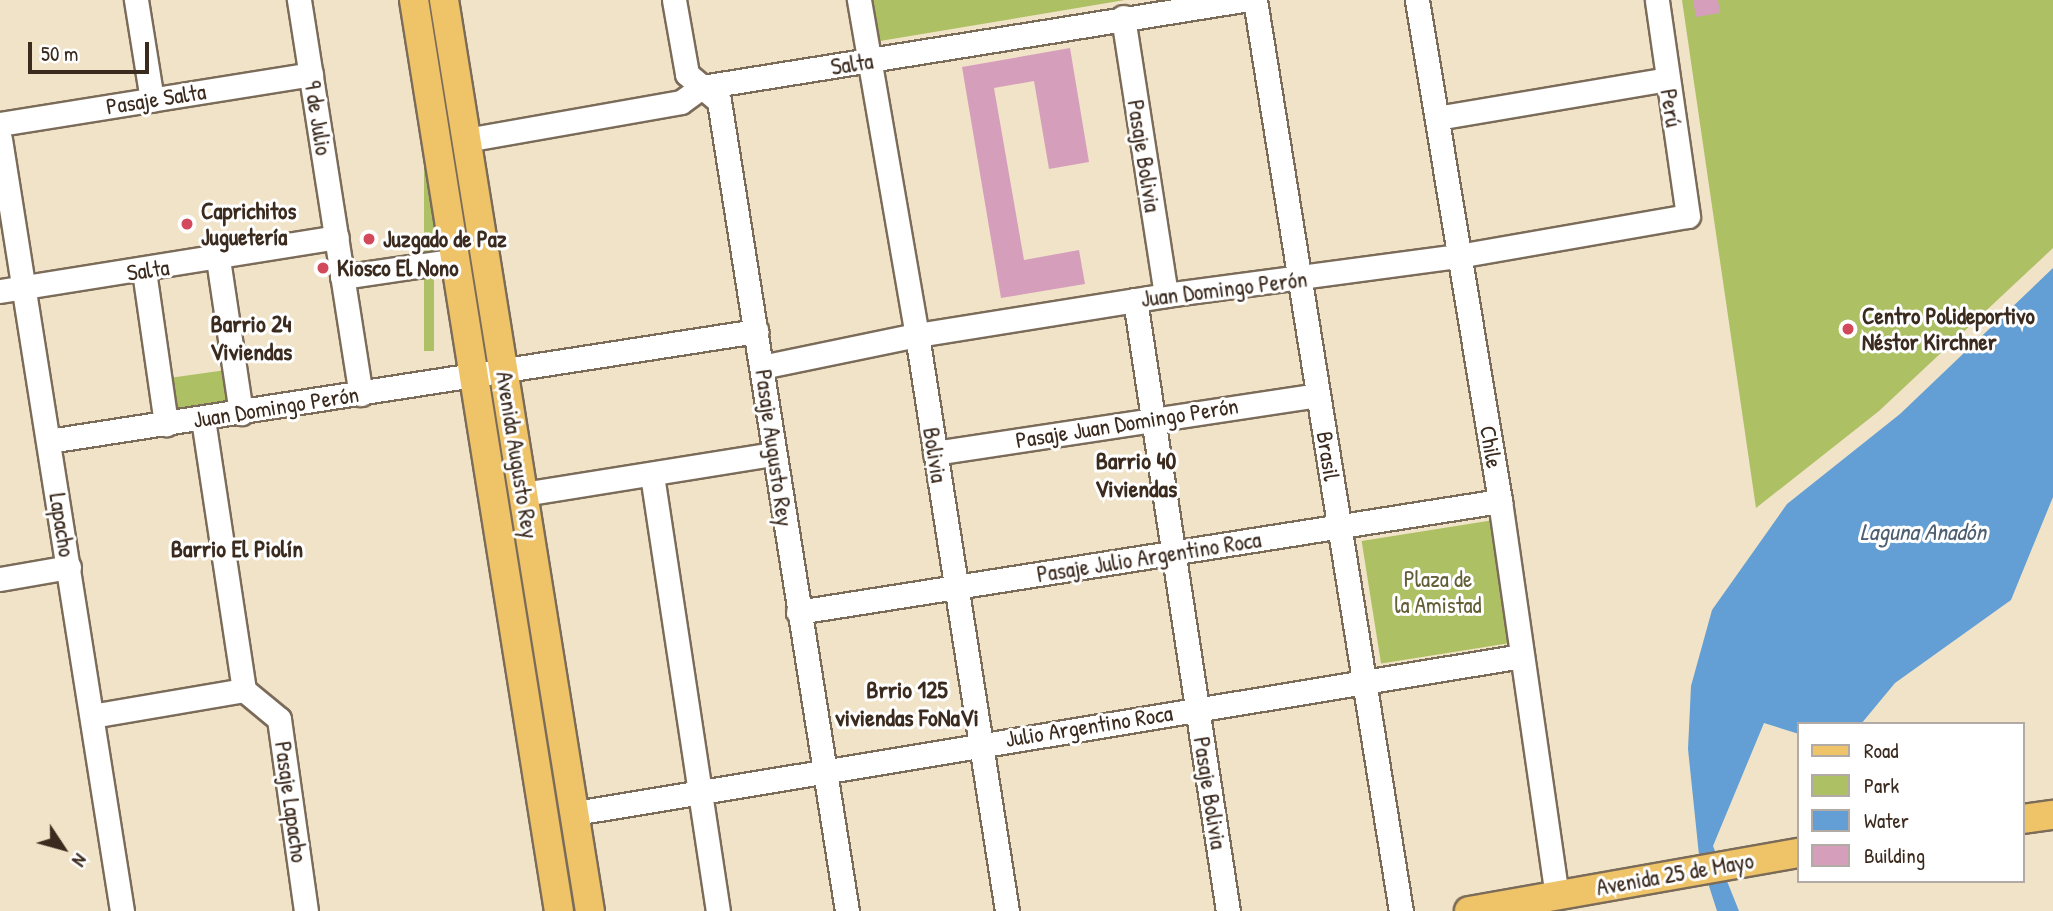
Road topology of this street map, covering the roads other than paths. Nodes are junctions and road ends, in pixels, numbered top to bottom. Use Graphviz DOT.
graph roads {
  1 [pos="136,0"];
  2 [pos="299,0"];
  3 [pos="414,0"];
  4 [pos="444,0"];
  5 [pos="674,0"];
  6 [pos="859,0"];
  7 [pos="1243,0"];
  8 [pos="1255,0"];
  9 [pos="1417,0"];
  10 [pos="1657,0"];
  11 [pos="1123,17"];
  12 [pos="868,62"];
  13 [pos="311,74"];
  14 [pos="1667,79"];
  15 [pos="702,87"];
  16 [pos="152,100"];
  17 [pos="1437,118"];
  18 [pos="0,124"];
  19 [pos="0,139"];
  20 [pos="466,140"];
  21 [pos="1688,216"];
  22 [pos="337,237"];
  23 [pos="1458,256"];
  24 [pos="219,259"];
  25 [pos="457,260"];
  26 [pos="144,271"];
  27 [pos="342,278"];
  28 [pos="1300,279"];
  29 [pos="10,289"];
  30 [pos="1166,295"];
  31 [pos="1135,300"];
  32 [pos="756,331"];
  33 [pos="917,335"];
  34 [pos="762,367"];
  35 [pos="503,371"];
  36 [pos="474,375"];
  37 [pos="361,394"];
  38 [pos="1318,395"];
  39 [pos="240,413"];
  40 [pos="203,419"];
  41 [pos="1153,419"];
  42 [pos="166,425"];
  43 [pos="49,441"];
  44 [pos="935,453"];
  45 [pos="774,454"];
  46 [pos="652,475"];
  47 [pos="523,494"];
  48 [pos="1500,501"];
  49 [pos="1340,528"];
  50 [pos="1174,552"];
  51 [pos="69,567"];
  52 [pos="0,579"];
  53 [pos="956,587"];
  54 [pos="798,612"];
  55 [pos="1521,656"];
  56 [pos="1364,683"];
  57 [pos="244,690"];
  58 [pos="1196,709"];
  59 [pos="92,716"];
  60 [pos="978,744"];
  61 [pos="824,771"];
  62 [pos="701,793"];
  63 [pos="575,813"];
  64 [pos="2053,815"];
  65 [pos="2025,819"];
  66 [pos="1798,853"];
  67 [pos="1557,895"];
  68 [pos="122,911"];
  69 [pos="306,911"];
  70 [pos="559,911"];
  71 [pos="590,911"];
  72 [pos="718,911"];
  73 [pos="847,911"];
  74 [pos="1007,911"];
  75 [pos="1228,911"];
  76 [pos="1401,911"];
  77 [pos="1469,911"];
  1 -- 16 [label="street"];
  2 -- 13 [label="street, 9 de Julio"];
  3 -- 25 [label="main road, Avenida Augusto Rey"];
  4 -- 20 [label="main road, Avenida Augusto Rey"];
  5 -- 15 [label="street, Pasaje Augusto Rey"];
  6 -- 12 [label="street, Bolivia"];
  7 -- 11 [label="street, Salta"];
  8 -- 28 [label="street, Brasil"];
  9 -- 17 [label="street, Chile"];
  10 -- 14 [label="street, Perú"];
  11 -- 12 [label="street, Salta"];
  11 -- 30 [label="street, Pasaje Bolivia"];
  12 -- 15 [label="street, Salta"];
  12 -- 33 [label="street, Bolivia"];
  13 -- 16 [label="street, Pasaje Salta"];
  13 -- 22 [label="street, 9 de Julio"];
  14 -- 17 [label="street"];
  14 -- 21 [label="street, Perú"];
  15 -- 20 [label="street, Salta"];
  15 -- 32 [label="street, Pasaje Augusto Rey"];
  16 -- 18 [label="street, Pasaje Salta"];
  17 -- 23 [label="street, Chile"];
  19 -- 29 [label="street, Lapacho"];
  20 -- 35 [label="main road, Avenida Augusto Rey"];
  21 -- 23 [label="street, Juan Domingo Perón"];
  22 -- 24 [label="street, Salta"];
  22 -- 27 [label="street, 9 de Julio"];
  23 -- 28 [label="street, Juan Domingo Perón"];
  23 -- 48 [label="street, Chile"];
  24 -- 26 [label="street, Salta"];
  24 -- 39 [label="street"];
  25 -- 27 [label="street"];
  25 -- 36 [label="main road, Avenida Augusto Rey"];
  26 -- 29 [label="street, Salta"];
  26 -- 42 [label="street"];
  27 -- 37 [label="street, 9 de Julio"];
  28 -- 30 [label="street, Juan Domingo Perón"];
  28 -- 38 [label="street, Brasil"];
  29 -- 43 [label="street, Lapacho"];
  30 -- 31 [label="street, Juan Domingo Perón"];
  31 -- 33 [label="street, Juan Domingo Perón"];
  31 -- 41 [label="street, Pasaje Bolivia"];
  32 -- 34 [label="street, Pasaje Augusto Rey"];
  32 -- 35 [label="street, Juan Domingo Perón"];
  33 -- 34 [label="street, Juan Domingo Perón"];
  33 -- 44 [label="street, Bolivia"];
  34 -- 45 [label="street, Pasaje Augusto Rey"];
  35 -- 36 [label="street, Juan Domingo Perón"];
  35 -- 47 [label="main road, Avenida Augusto Rey"];
  36 -- 37 [label="street, Juan Domingo Perón"];
  36 -- 70 [label="main road, Avenida Augusto Rey"];
  37 -- 39 [label="street, Juan Domingo Perón"];
  38 -- 41 [label="street, Pasaje Juan Domingo Perón"];
  38 -- 49 [label="street, Brasil"];
  39 -- 40 [label="street, Juan Domingo Perón"];
  40 -- 42 [label="street, Juan Domingo Perón"];
  40 -- 57 [label="street"];
  41 -- 44 [label="street, Pasaje Juan Domingo Perón"];
  41 -- 50 [label="street, Pasaje Bolivia"];
  42 -- 43 [label="street, Juan Domingo Perón"];
  43 -- 51 [label="street, Lapacho"];
  44 -- 53 [label="street, Bolivia"];
  45 -- 46 [label="street"];
  45 -- 54 [label="street, Pasaje Augusto Rey"];
  46 -- 47 [label="street"];
  46 -- 62 [label="street"];
  47 -- 63 [label="main road, Avenida Augusto Rey"];
  48 -- 49 [label="street, Pasaje Julio Argentino Roca"];
  48 -- 55 [label="street, Chile"];
  49 -- 50 [label="street, Pasaje Julio Argentino Roca"];
  49 -- 56 [label="street, Brasil"];
  50 -- 53 [label="street, Pasaje Julio Argentino Roca"];
  50 -- 58 [label="street, Pasaje Bolivia"];
  51 -- 52 [label="street"];
  51 -- 59 [label="street, Lapacho"];
  53 -- 54 [label="street, Pasaje Julio Argentino Roca"];
  53 -- 60 [label="street, Bolivia"];
  54 -- 61 [label="street, Pasaje Augusto Rey"];
  55 -- 56 [label="street, Julio Argentino Roca"];
  55 -- 67 [label="street, Chile"];
  56 -- 58 [label="street, Julio Argentino Roca"];
  56 -- 76 [label="street, Brasil"];
  57 -- 59 [label="street"];
  57 -- 69 [label="street, Pasaje Lapacho"];
  58 -- 60 [label="street, Julio Argentino Roca"];
  58 -- 75 [label="street, Pasaje Bolivia"];
  59 -- 68 [label="street, Lapacho"];
  60 -- 61 [label="street, Julio Argentino Roca"];
  60 -- 74 [label="street, Bolivia"];
  61 -- 62 [label="street, Julio Argentino Roca"];
  61 -- 73 [label="street, Pasaje Augusto Rey"];
  62 -- 63 [label="street, Julio Argentino Roca"];
  62 -- 72 [label="street"];
  63 -- 71 [label="main road, Avenida Augusto Rey"];
  64 -- 65 [label="main road"];
  66 -- 67 [label="main road, Avenida 25 de Mayo"];
  67 -- 77 [label="main road, Avenida 25 de Mayo"];
}
